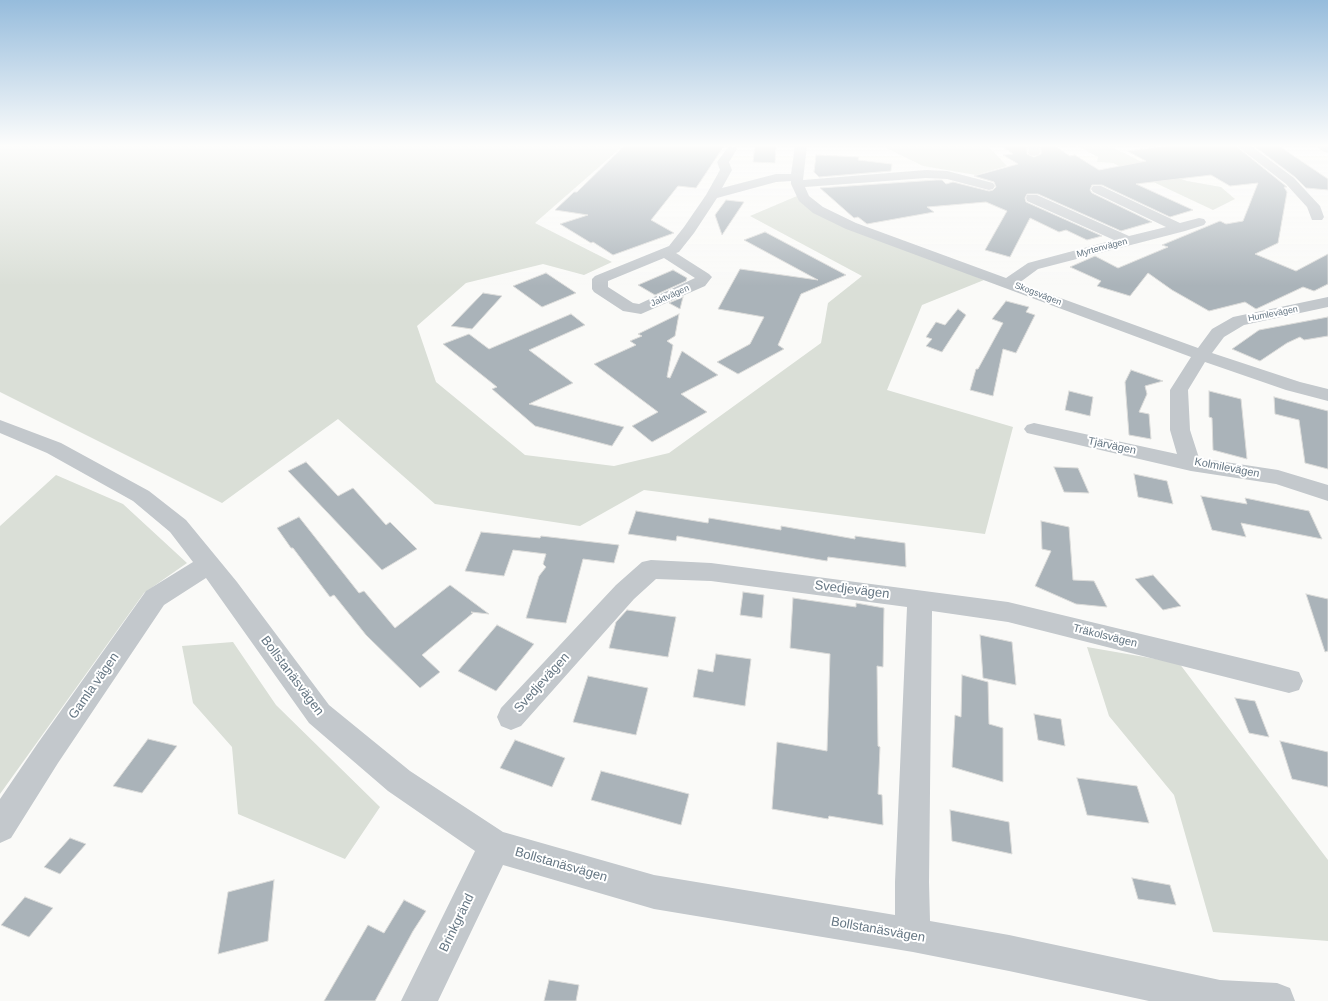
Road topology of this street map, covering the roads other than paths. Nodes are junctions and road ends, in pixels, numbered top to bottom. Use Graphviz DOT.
graph roads {
  1 [pos="721,193"];
  2 [pos="802,193"];
  3 [pos="1105,193"];
  4 [pos="1301,193"];
  5 [pos="712,195"];
  6 [pos="1032,198"];
  7 [pos="1316,217"];
  8 [pos="1199,222"];
  9 [pos="1180,228"];
  10 [pos="1128,241"];
  11 [pos="665,253"];
  12 [pos="1009,283"];
  13 [pos="1328,302"];
  14 [pos="1310,307"];
  15 [pos="1328,315"];
  16 [pos="1201,355"];
  17 [pos="1328,395"];
  18 [pos="0,426"];
  19 [pos="1034,429"];
  20 [pos="1191,464"];
  21 [pos="1328,493"];
  22 [pos="208,565"];
  23 [pos="920,598"];
  24 [pos="1289,681"];
  25 [pos="511,717"];
  26 [pos="0,827"];
  27 [pos="495,846"];
  28 [pos="913,935"];
  29 [pos="419,1001"];
  30 [pos="1277,1001"];
  1 -- 5 [label="street"];
  2 -- 12 [label="street, Skogsvägen"];
  3 -- 9 [label="street"];
  4 -- 7 [label="street"];
  5 -- 11 [label="street, Jaktvägen"];
  6 -- 10 [label="street"];
  8 -- 9 [label="street, Myrtenvägen"];
  9 -- 10 [label="street, Myrtenvägen"];
  10 -- 12 [label="street, Myrtenvägen"];
  11 -- 11 [label="street, Jaktvägen"];
  12 -- 16 [label="street, Skogsvägen"];
  13 -- 14 [label="street, Humlevägen"];
  14 -- 15 [label="street, Humlevägen"];
  14 -- 16 [label="street, Humlevägen"];
  16 -- 17 [label="street, Skogsvägen"];
  16 -- 20 [label="street, Kolmilevägen"];
  18 -- 22 [label="street, Bollstanäsvägen"];
  19 -- 20 [label="street, Tjärvägen"];
  20 -- 21 [label="street, Kolmilevägen"];
  22 -- 26 [label="street, Gamla vägen"];
  22 -- 27 [label="street, Bollstanäsvägen"];
  23 -- 24 [label="street, Träkolsvägen"];
  23 -- 25 [label="street, Svedjevägen"];
  23 -- 28 [label="street"];
  27 -- 28 [label="street, Bollstanäsvägen"];
  27 -- 29 [label="street, Brinkgränd"];
  28 -- 30 [label="street, Bollstanäsvägen"];
}
